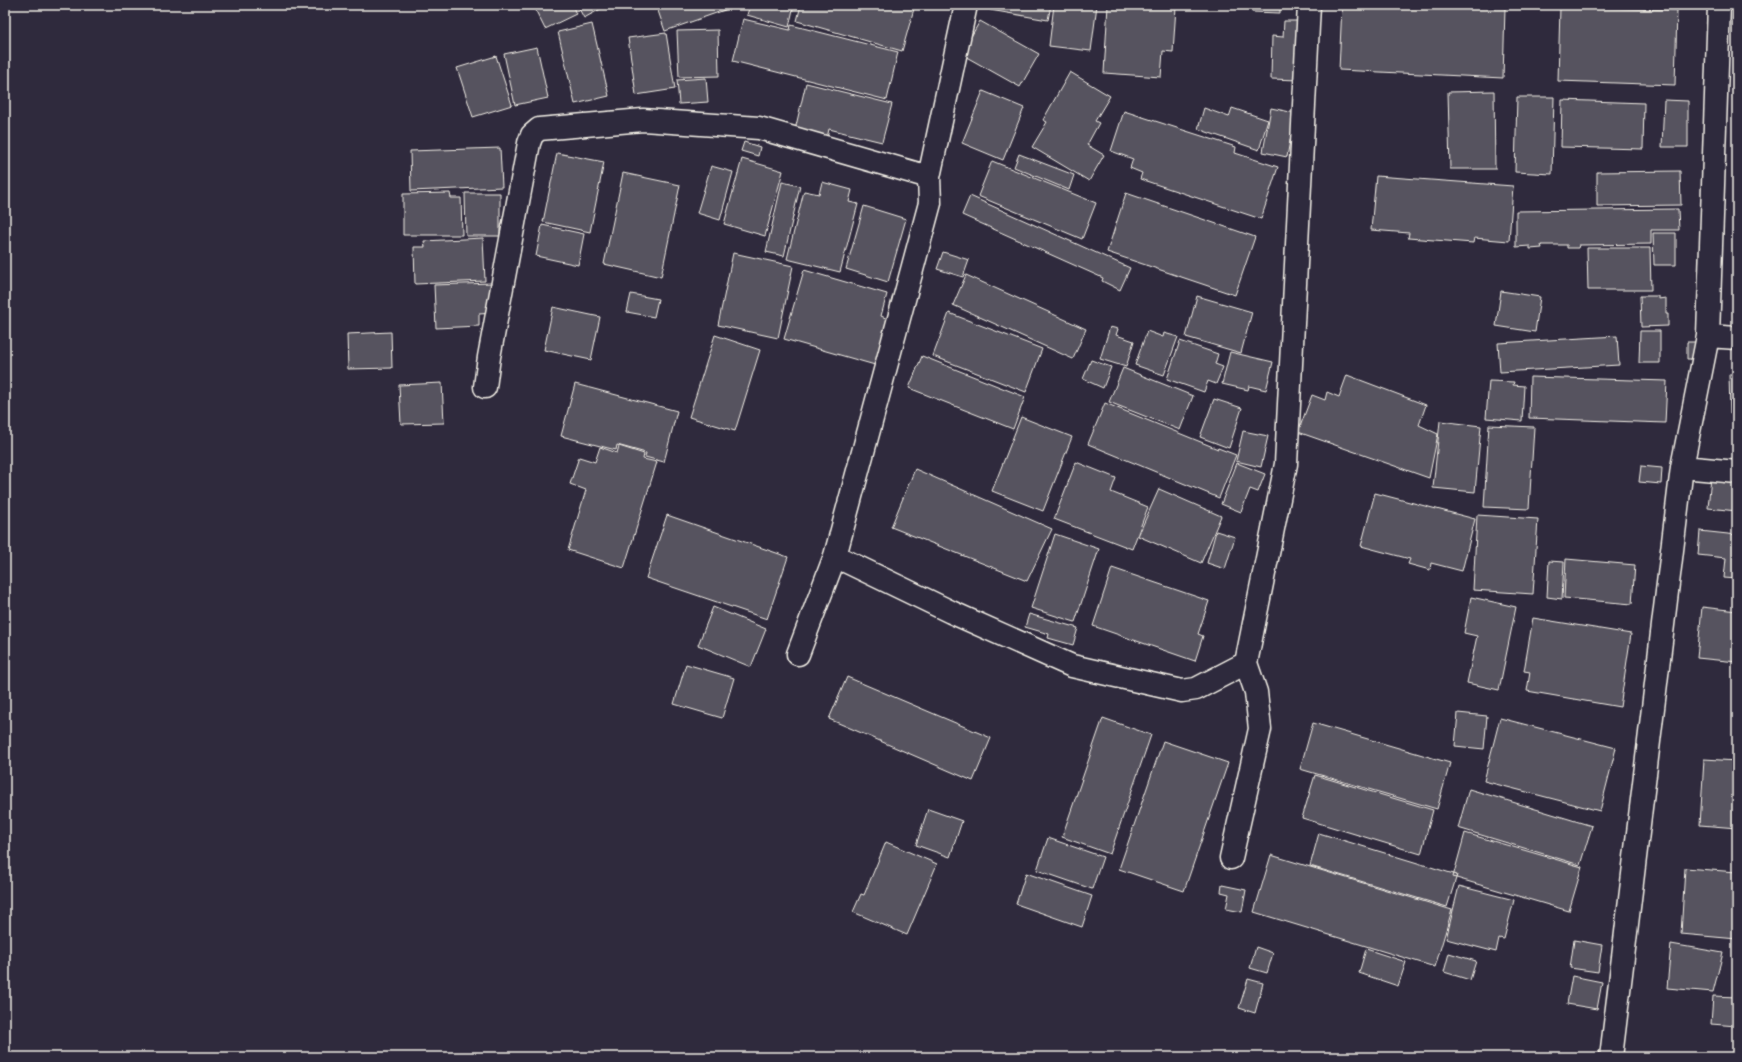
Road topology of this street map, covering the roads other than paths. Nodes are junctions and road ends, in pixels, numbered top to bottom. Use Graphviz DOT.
graph roads {
  1 [pos="966,5"];
  2 [pos="1309,5"];
  3 [pos="1719,5"];
  4 [pos="928,176"];
  5 [pos="1708,336"];
  6 [pos="1737,338"];
  7 [pos="485,387"];
  8 [pos="1682,467"];
  9 [pos="1737,472"];
  10 [pos="835,556"];
  11 [pos="798,654"];
  12 [pos="1246,663"];
  13 [pos="1231,858"];
  14 [pos="1610,1057"];
  1 -- 4 [label="street"];
  2 -- 12 [label="street"];
  3 -- 5 [label="street"];
  4 -- 7 [label="street"];
  4 -- 10 [label="street"];
  5 -- 6 [label="street"];
  5 -- 8 [label="street"];
  8 -- 9 [label="street"];
  8 -- 14 [label="street"];
  10 -- 11 [label="street"];
  10 -- 12 [label="street"];
  12 -- 13 [label="street"];
}
